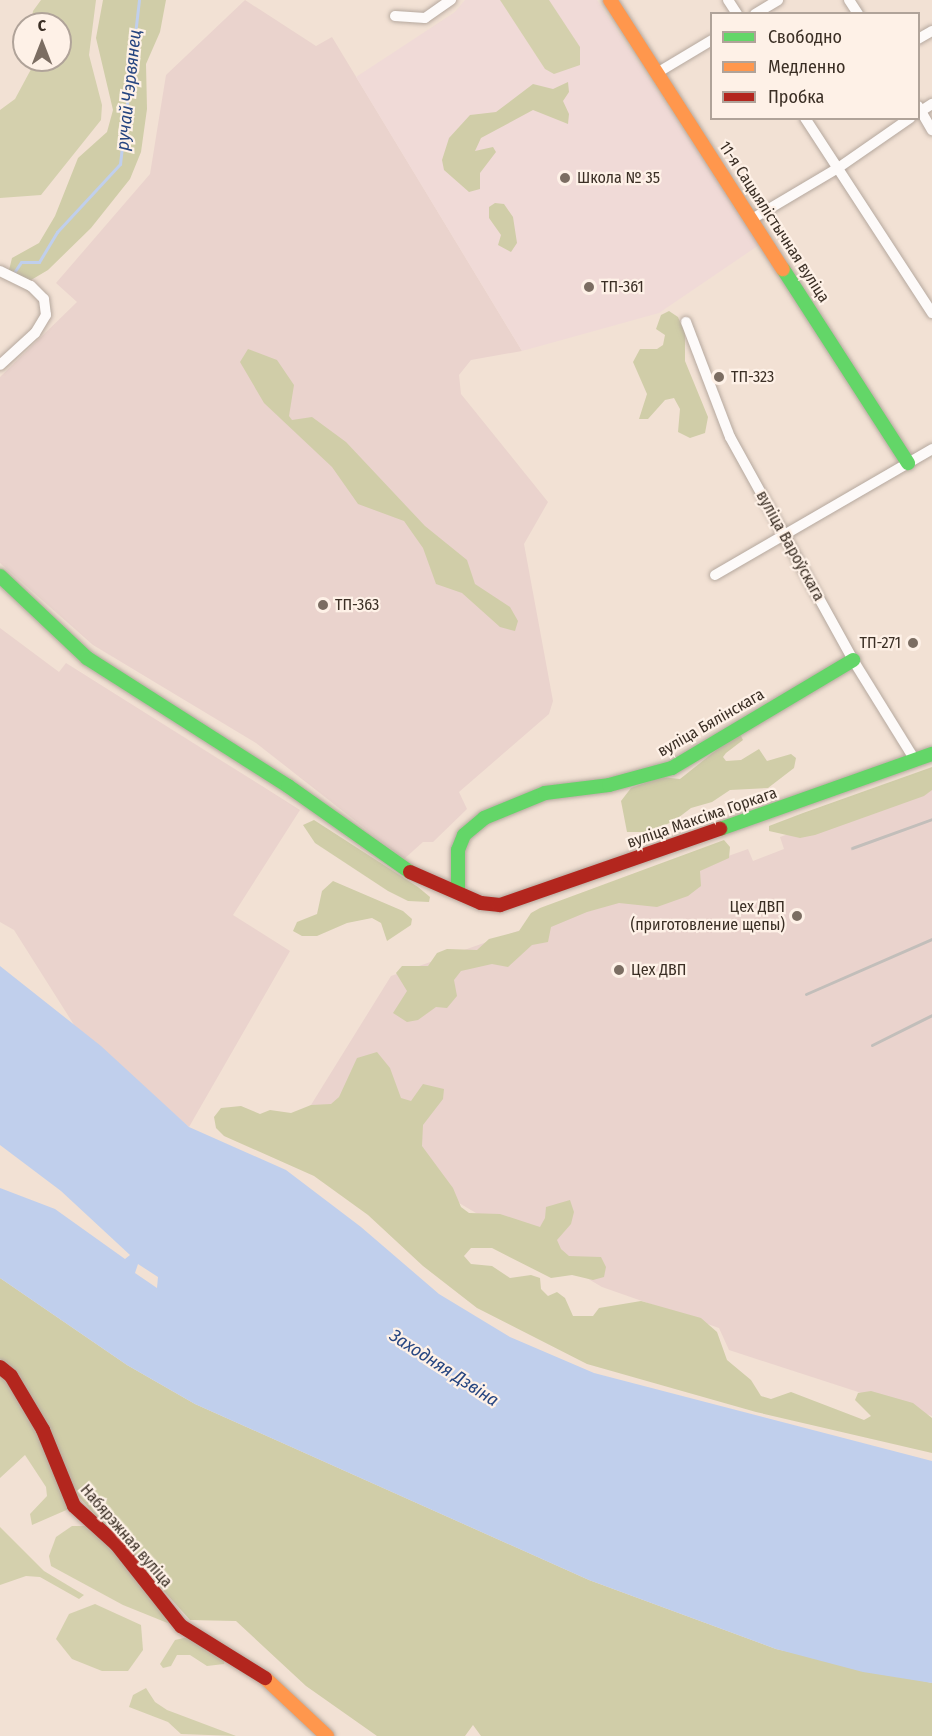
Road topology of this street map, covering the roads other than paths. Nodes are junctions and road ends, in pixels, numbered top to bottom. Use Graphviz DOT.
graph roads {
  1 [pos="451,0"];
  2 [pos="610,0"];
  3 [pos="778,0"];
  4 [pos="759,12"];
  5 [pos="394,16"];
  6 [pos="710,41"];
  7 [pos="657,73"];
  8 [pos="920,112"];
  9 [pos="806,120"];
  10 [pos="907,120"];
  11 [pos="932,130"];
  12 [pos="837,168"];
  13 [pos="752,219"];
  14 [pos="0,271"];
  15 [pos="932,313"];
  16 [pos="686,322"];
  17 [pos="0,365"];
  18 [pos="932,449"];
  19 [pos="908,463"];
  20 [pos="784,537"];
  21 [pos="715,575"];
  22 [pos="0,576"];
  23 [pos="853,660"];
  24 [pos="932,754"];
  25 [pos="915,760"];
  26 [pos="458,891"];
  27 [pos="0,1367"];
  28 [pos="327,1736"];
  1 -- 5 [label="street"];
  2 -- 7 [label="street, 11-я Сацыялістычная вуліца"];
  3 -- 4 [label="street"];
  6 -- 7 [label="street"];
  7 -- 13 [label="street, 11-я Сацыялістычная вуліца"];
  8 -- 11 [label="street"];
  9 -- 12 [label="street"];
  10 -- 12 [label="street"];
  12 -- 13 [label="street"];
  12 -- 15 [label="street"];
  13 -- 19 [label="street, 11-я Сацыялістычная вуліца"];
  14 -- 17 [label="street"];
  16 -- 20 [label="street, вуліца Вароўскага"];
  18 -- 19 [label="street"];
  19 -- 20 [label="street"];
  20 -- 21 [label="street"];
  20 -- 23 [label="street, вуліца Вароўскага"];
  22 -- 26 [label="street"];
  23 -- 25 [label="street, вуліца Вароўскага"];
  23 -- 26 [label="street, вуліца Бялінскага"];
  24 -- 25 [label="street, вуліца Максіма Горкага"];
  25 -- 26 [label="street, вуліца Максіма Горкага"];
  27 -- 28 [label="street, Набярэжная вуліца"];
}
